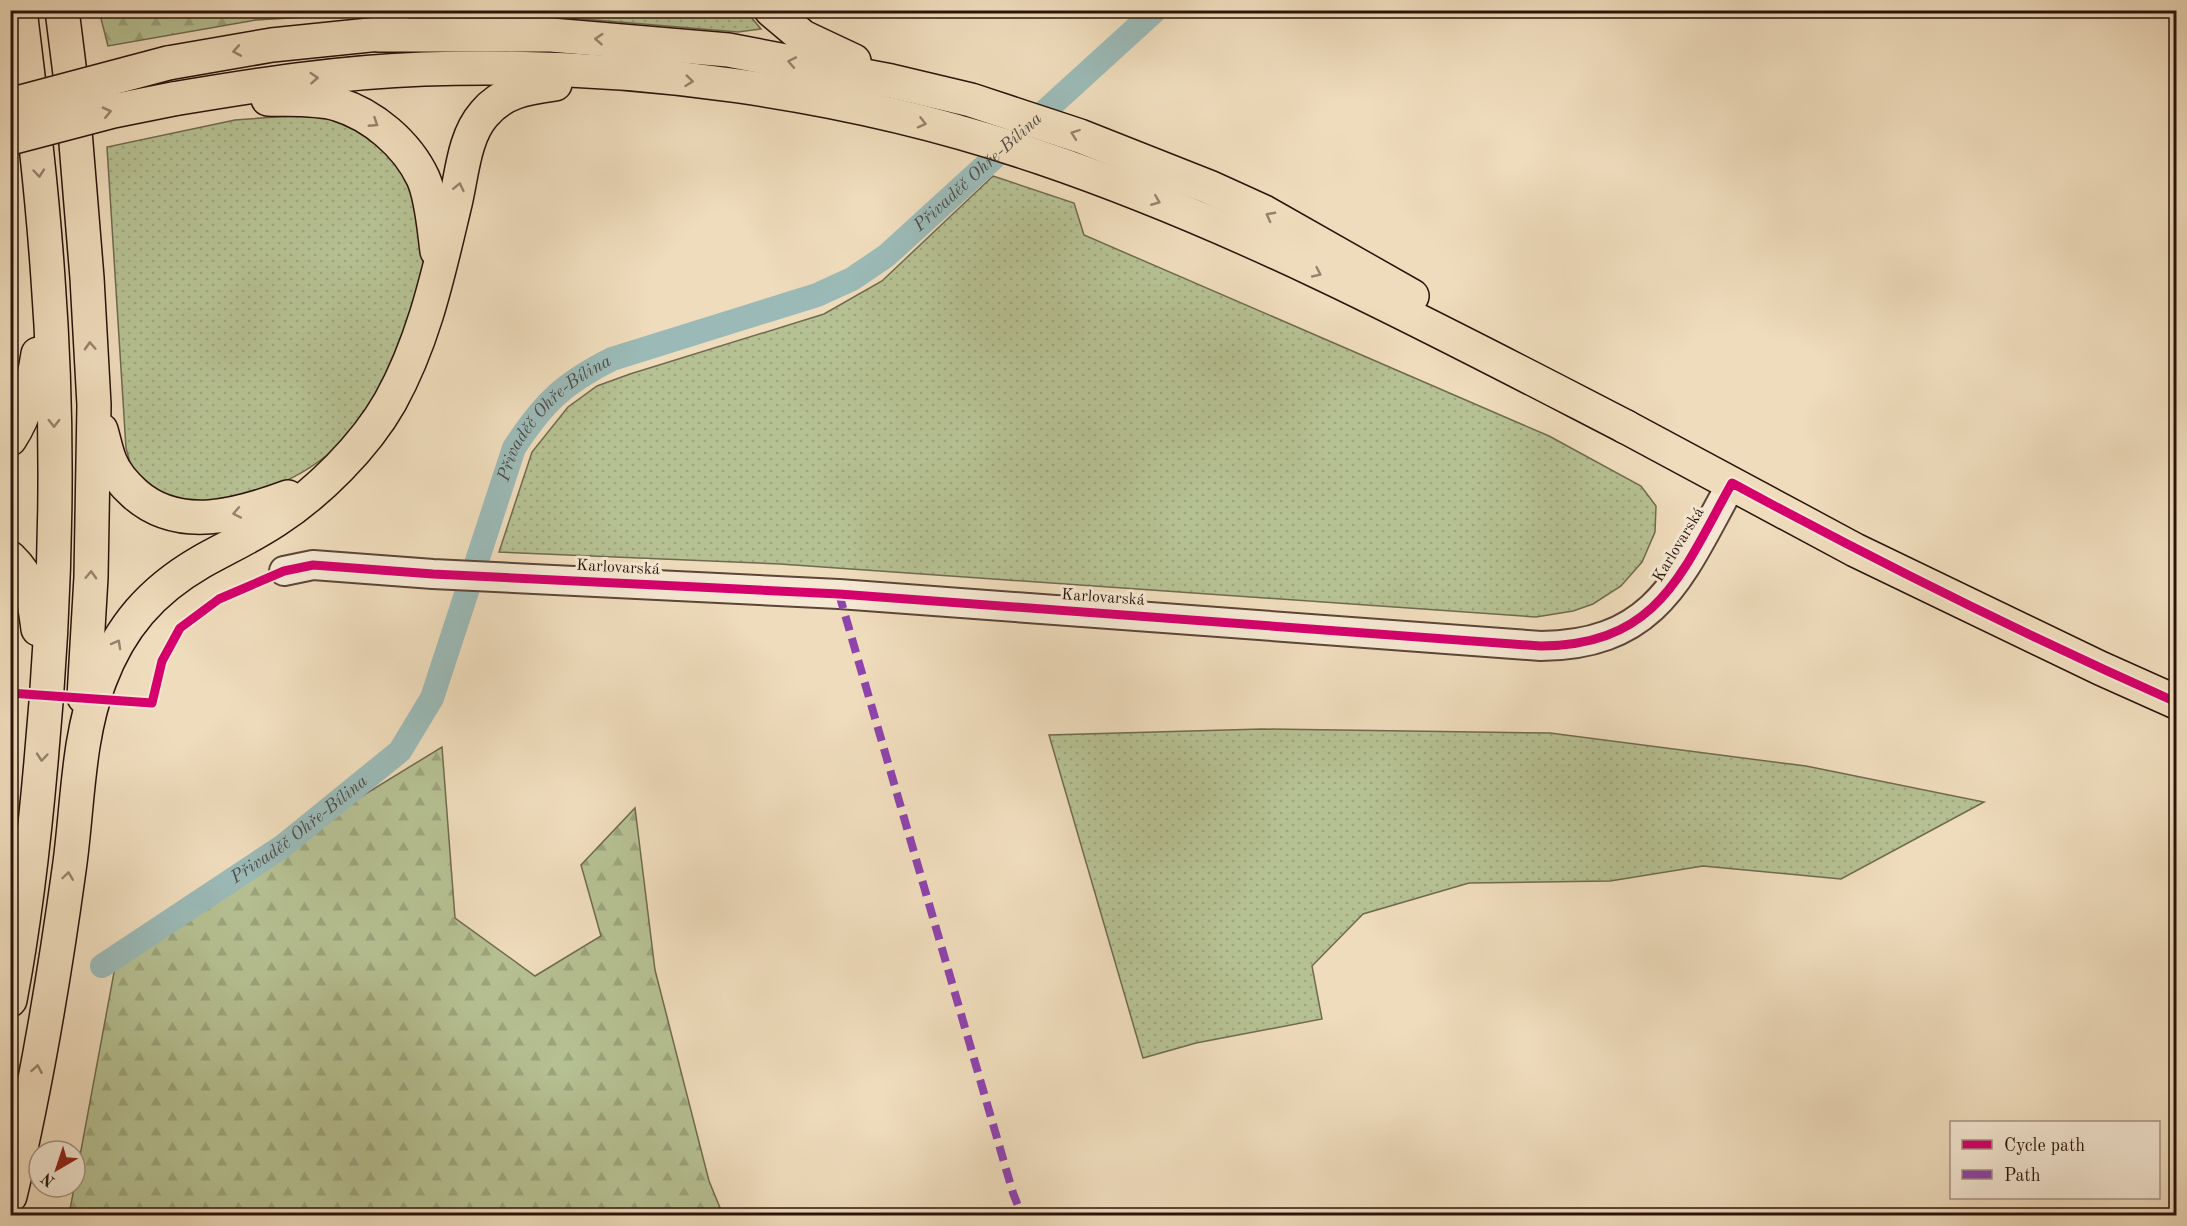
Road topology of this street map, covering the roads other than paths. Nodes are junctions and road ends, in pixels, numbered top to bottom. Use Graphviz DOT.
graph roads {
  1 [pos="20,10"];
  2 [pos="62,10"];
  3 [pos="82,10"];
  4 [pos="510,10"];
  5 [pos="771,10"];
  6 [pos="379,35"];
  7 [pos="631,75"];
  8 [pos="899,81"];
  9 [pos="71,82"];
  10 [pos="173,99"];
  11 [pos="10,105"];
  12 [pos="10,138"];
  13 [pos="439,264"];
  14 [pos="48,281"];
  15 [pos="94,405"];
  16 [pos="1626,427"];
  17 [pos="10,439"];
  18 [pos="345,460"];
  19 [pos="1732,483"];
  20 [pos="10,558"];
  21 [pos="284,571"];
  22 [pos="47,699"];
  23 [pos="2176,702"];
  24 [pos="82,759"];
  25 [pos="10,1000"];
  26 [pos="10,1196"];
  1 -- 14 [label="main road, one-way"];
  2 -- 9 [label="main road"];
  3 -- 9 [label="main road"];
  4 -- 6 [label="main road"];
  5 -- 8 [label="main road"];
  8 -- 6 [label="main road, one-way"];
  6 -- 11 [label="main road, one-way, bridge"];
  10 -- 7 [label="main road, one-way"];
  13 -- 7 [label="main road, one-way"];
  7 -- 16 [label="main road, one-way"];
  16 -- 8 [label="main road, one-way"];
  15 -- 9 [label="main road, one-way"];
  12 -- 10 [label="main road, one-way, bridge"];
  10 -- 13 [label="main road, one-way"];
  13 -- 18 [label="main road"];
  14 -- 17 [label="main road"];
  14 -- 22 [label="main road, one-way"];
  18 -- 15 [label="main road, one-way"];
  24 -- 15 [label="main road, one-way"];
  16 -- 19 [label="main road"];
  24 -- 18 [label="main road, one-way"];
  19 -- 21 [label="street, Karlovarská"];
  19 -- 23 [label="main road"];
  20 -- 22 [label="main road"];
  22 -- 25 [label="main road, one-way"];
  26 -- 24 [label="main road, one-way"];
}
